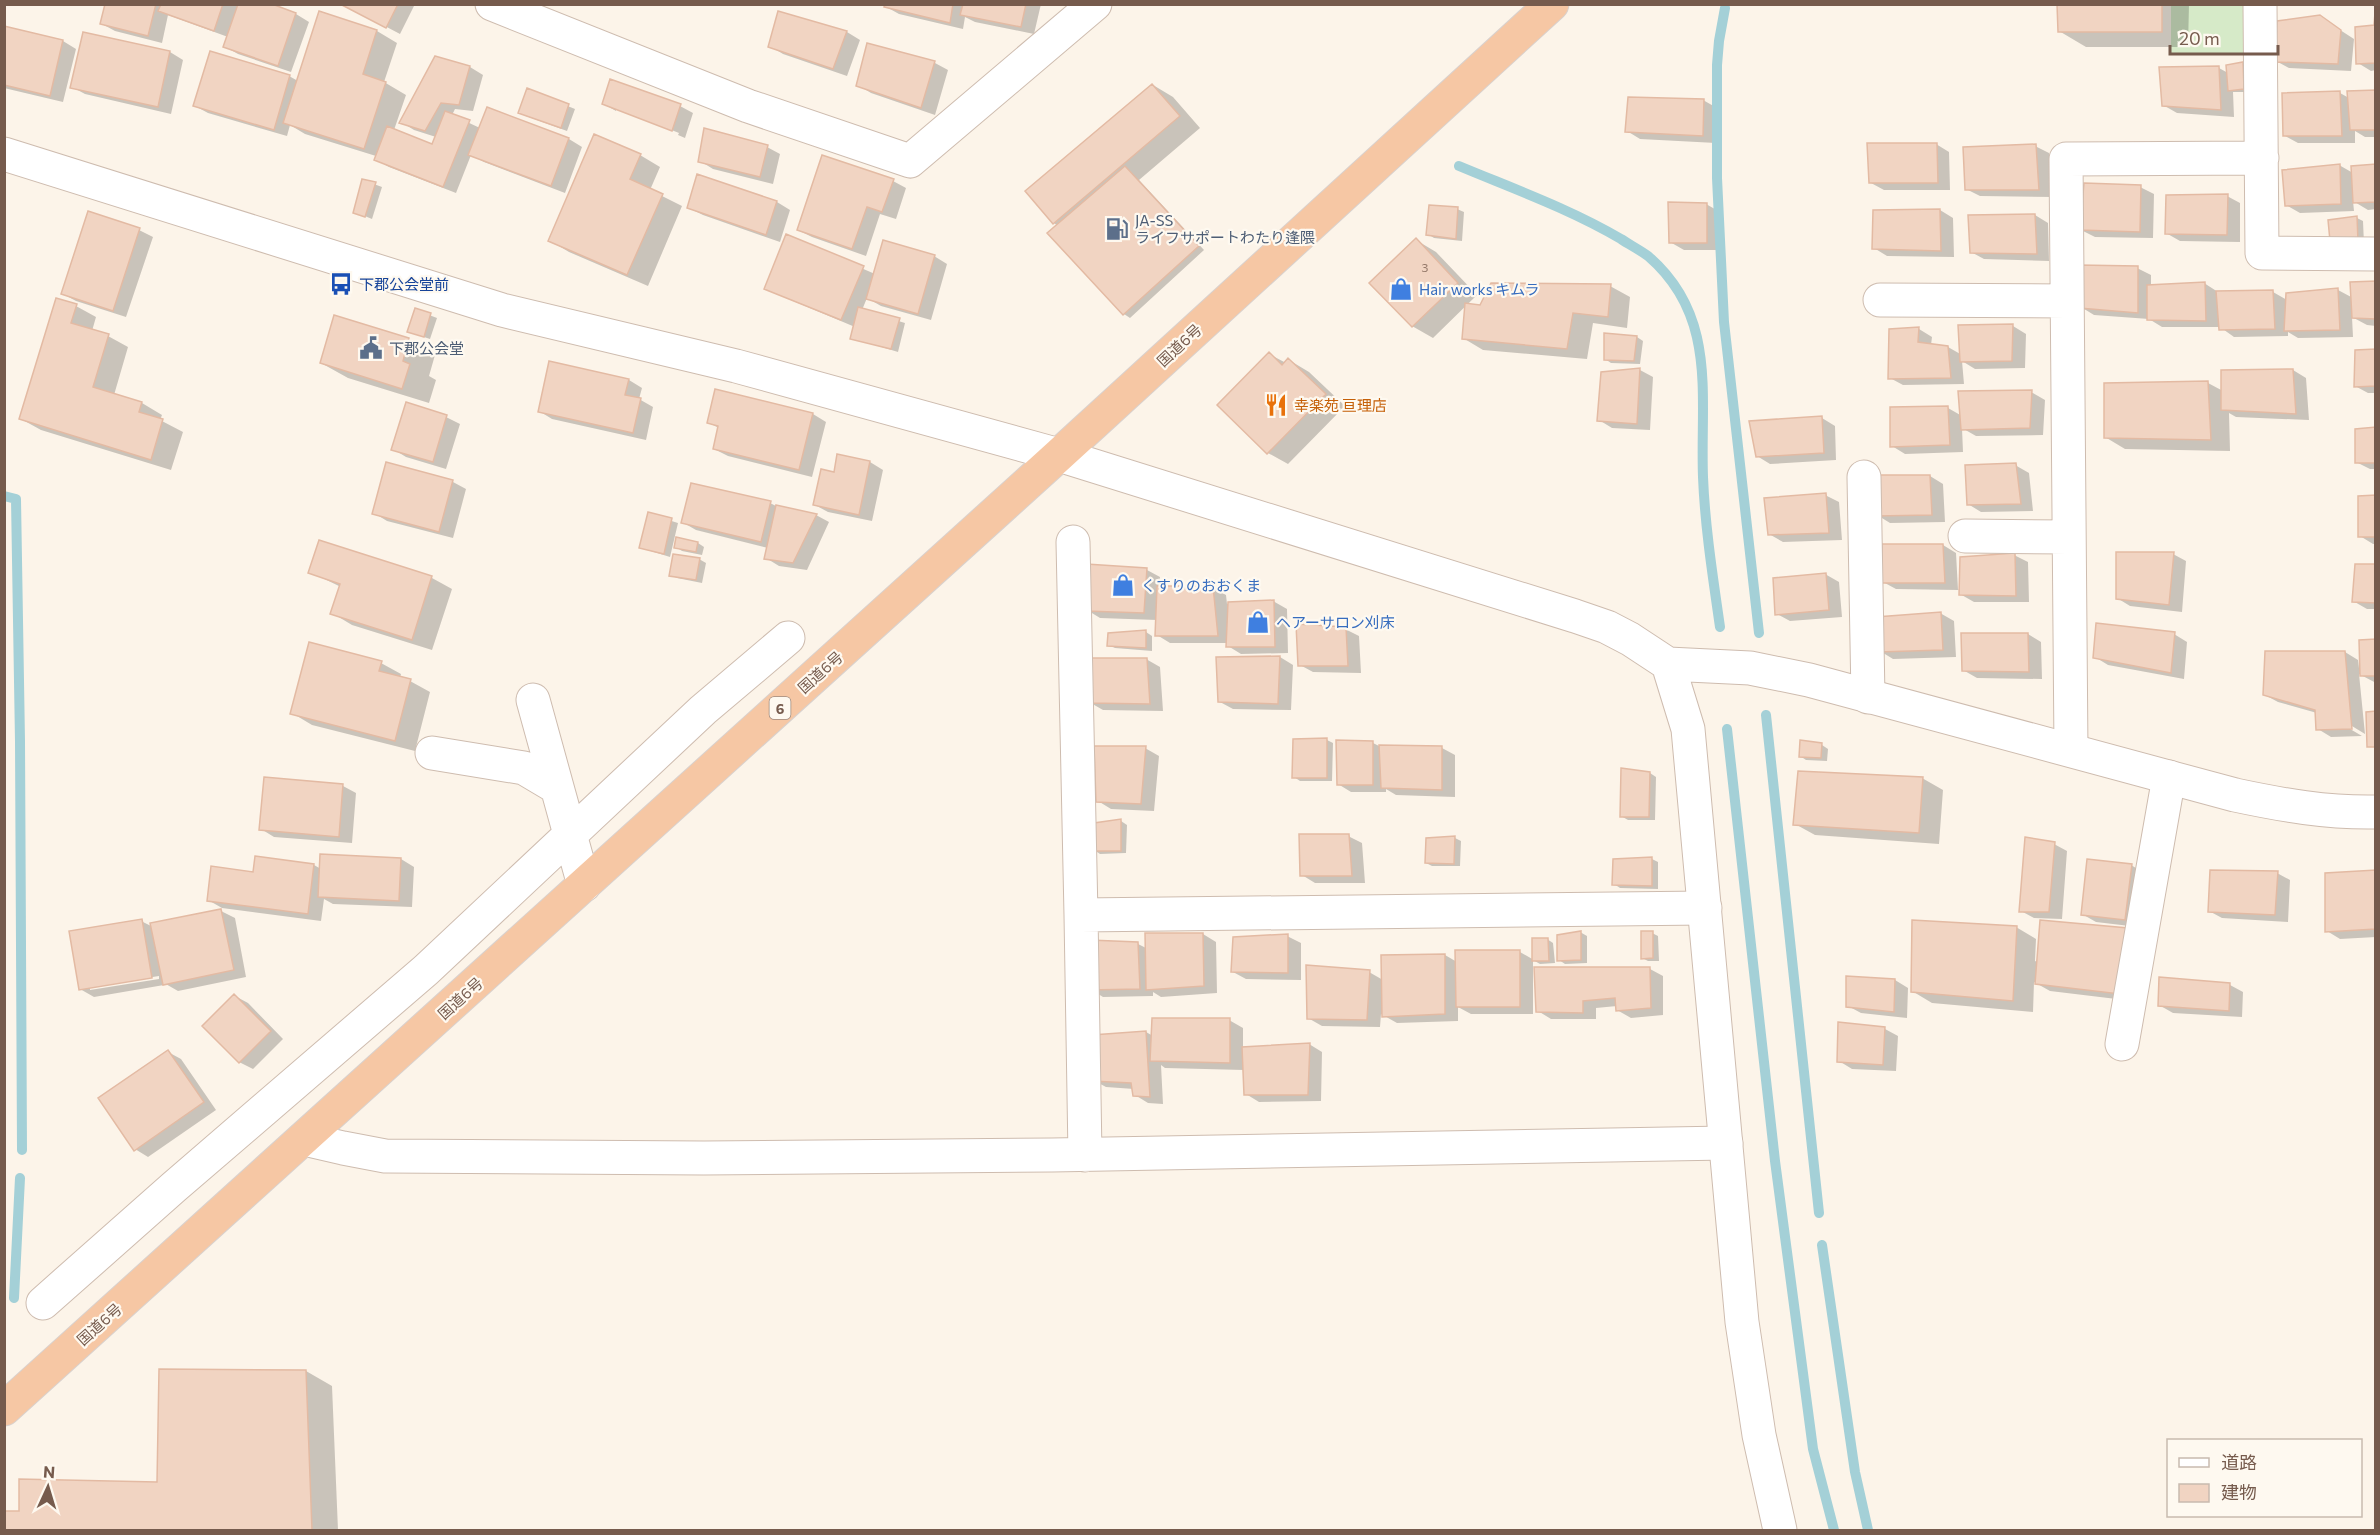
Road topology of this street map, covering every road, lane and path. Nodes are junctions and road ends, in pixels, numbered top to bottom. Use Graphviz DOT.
graph roads {
  1 [pos="492,4"];
  2 [pos="1095,4"];
  3 [pos="1552,4"];
  4 [pos="2260,4"];
  5 [pos="4,154"];
  6 [pos="2262,158"];
  7 [pos="2376,254"];
  8 [pos="1880,300"];
  9 [pos="2067,301"];
  10 [pos="1059,455"];
  11 [pos="1864,477"];
  12 [pos="1965,536"];
  13 [pos="2069,537"];
  14 [pos="1073,542"];
  15 [pos="788,638"];
  16 [pos="1668,664"];
  17 [pos="1868,697"];
  18 [pos="532,700"];
  19 [pos="2071,750"];
  20 [pos="432,753"];
  21 [pos="2169,777"];
  22 [pos="556,787"];
  23 [pos="2376,812"];
  24 [pos="570,833"];
  25 [pos="584,885"];
  26 [pos="1705,908"];
  27 [pos="1081,915"];
  28 [pos="2122,1044"];
  29 [pos="304,1138"];
  30 [pos="1726,1143"];
  31 [pos="1085,1155"];
  32 [pos="43,1303"];
  33 [pos="4,1409"];
  34 [pos="1780,1530"];
  1 -- 2 [label="street"];
  3 -- 10 [label="highway, 国道6号 / 6"];
  4 -- 6 [label="street"];
  5 -- 10 [label="street"];
  6 -- 7 [label="street"];
  6 -- 9 [label="street"];
  8 -- 9 [label="street"];
  9 -- 13 [label="street"];
  10 -- 16 [label="street"];
  10 -- 25 [label="highway, 国道6号 / 6"];
  11 -- 17 [label="street"];
  12 -- 13 [label="street"];
  13 -- 19 [label="street"];
  14 -- 27 [label="street"];
  15 -- 24 [label="street"];
  16 -- 17 [label="street"];
  16 -- 26 [label="street"];
  17 -- 19 [label="street"];
  18 -- 22 [label="street"];
  19 -- 21 [label="street"];
  20 -- 22 [label="street"];
  21 -- 23 [label="street"];
  21 -- 28 [label="street"];
  22 -- 24 [label="street"];
  24 -- 25 [label="street"];
  24 -- 32 [label="street"];
  25 -- 29 [label="highway, 国道6号 / 6"];
  26 -- 27 [label="street"];
  26 -- 30 [label="street"];
  27 -- 31 [label="street"];
  29 -- 31 [label="street"];
  29 -- 33 [label="highway, 国道6号 / 6"];
  30 -- 31 [label="street"];
  30 -- 34 [label="street"];
}
